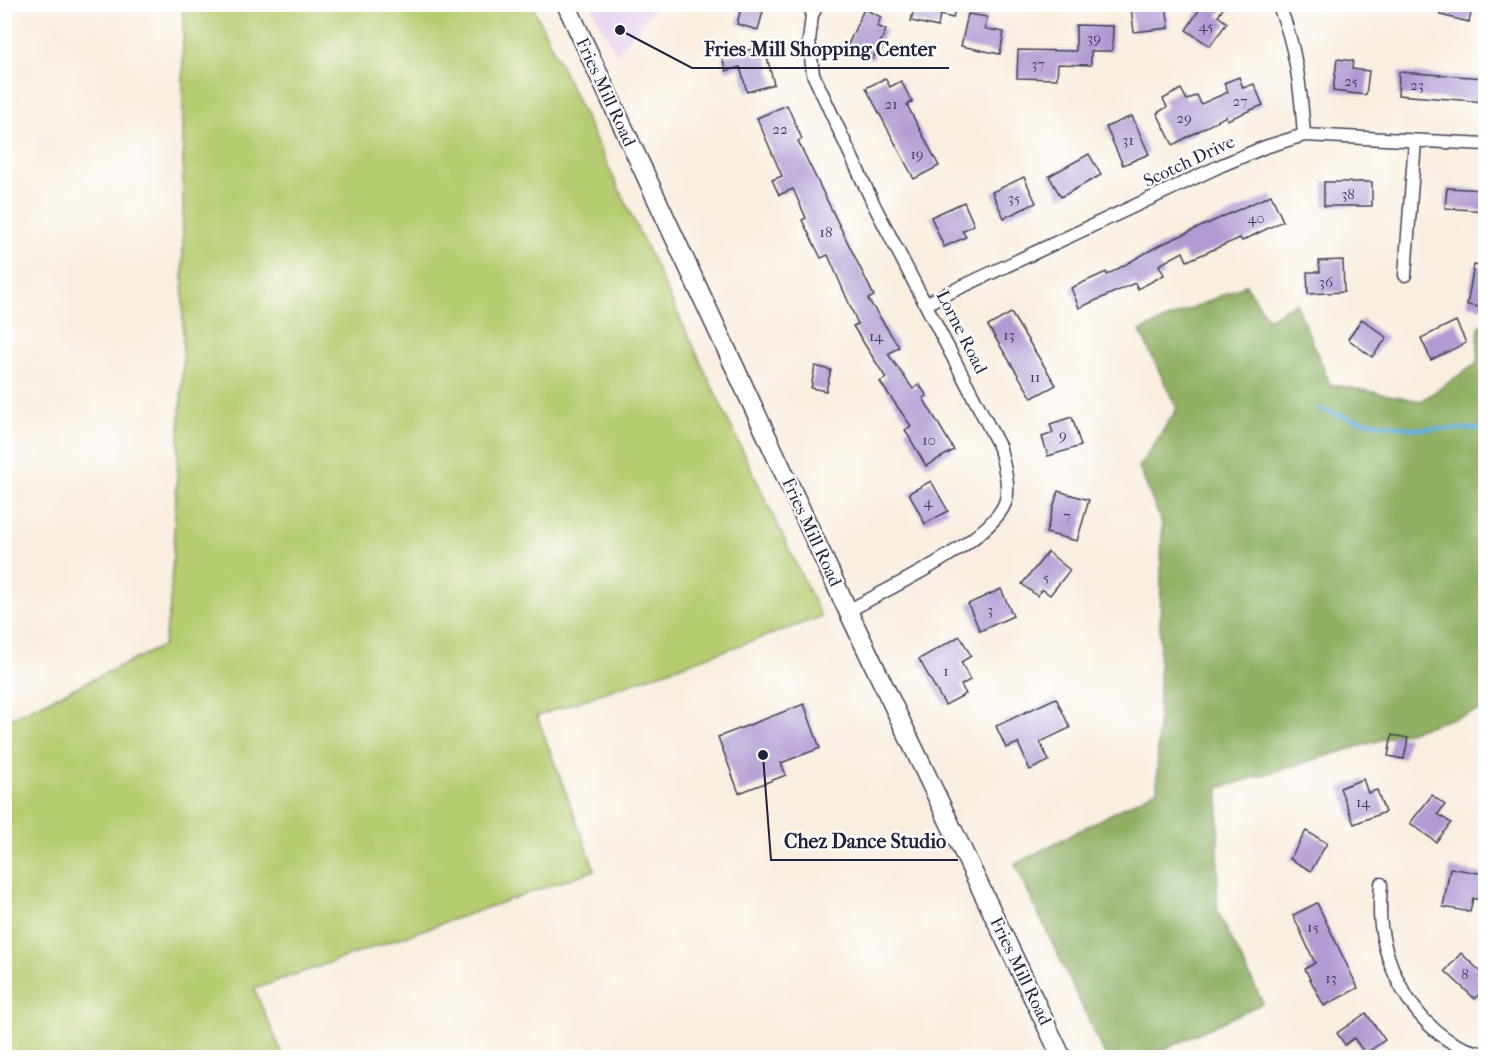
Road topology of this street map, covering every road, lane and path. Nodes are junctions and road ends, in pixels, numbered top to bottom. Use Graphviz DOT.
graph roads {
  1 [pos="566,4"];
  2 [pos="818,4"];
  3 [pos="1278,4"];
  4 [pos="1304,135"];
  5 [pos="1415,141"];
  6 [pos="1485,144"];
  7 [pos="1405,275"];
  8 [pos="927,303"];
  9 [pos="848,611"];
  10 [pos="1381,884"];
  11 [pos="1485,1054"];
  12 [pos="1062,1058"];
  1 -- 9 [label="main road, Fries Mill Road"];
  2 -- 8 [label="street, Lorne Road"];
  3 -- 4 [label="street"];
  4 -- 5 [label="street, Scotch Drive"];
  4 -- 8 [label="street, Scotch Drive"];
  5 -- 6 [label="street, Scotch Drive"];
  5 -- 7 [label="street"];
  8 -- 9 [label="street, Lorne Road"];
  9 -- 12 [label="main road, Fries Mill Road"];
  10 -- 11 [label="street"];
}
